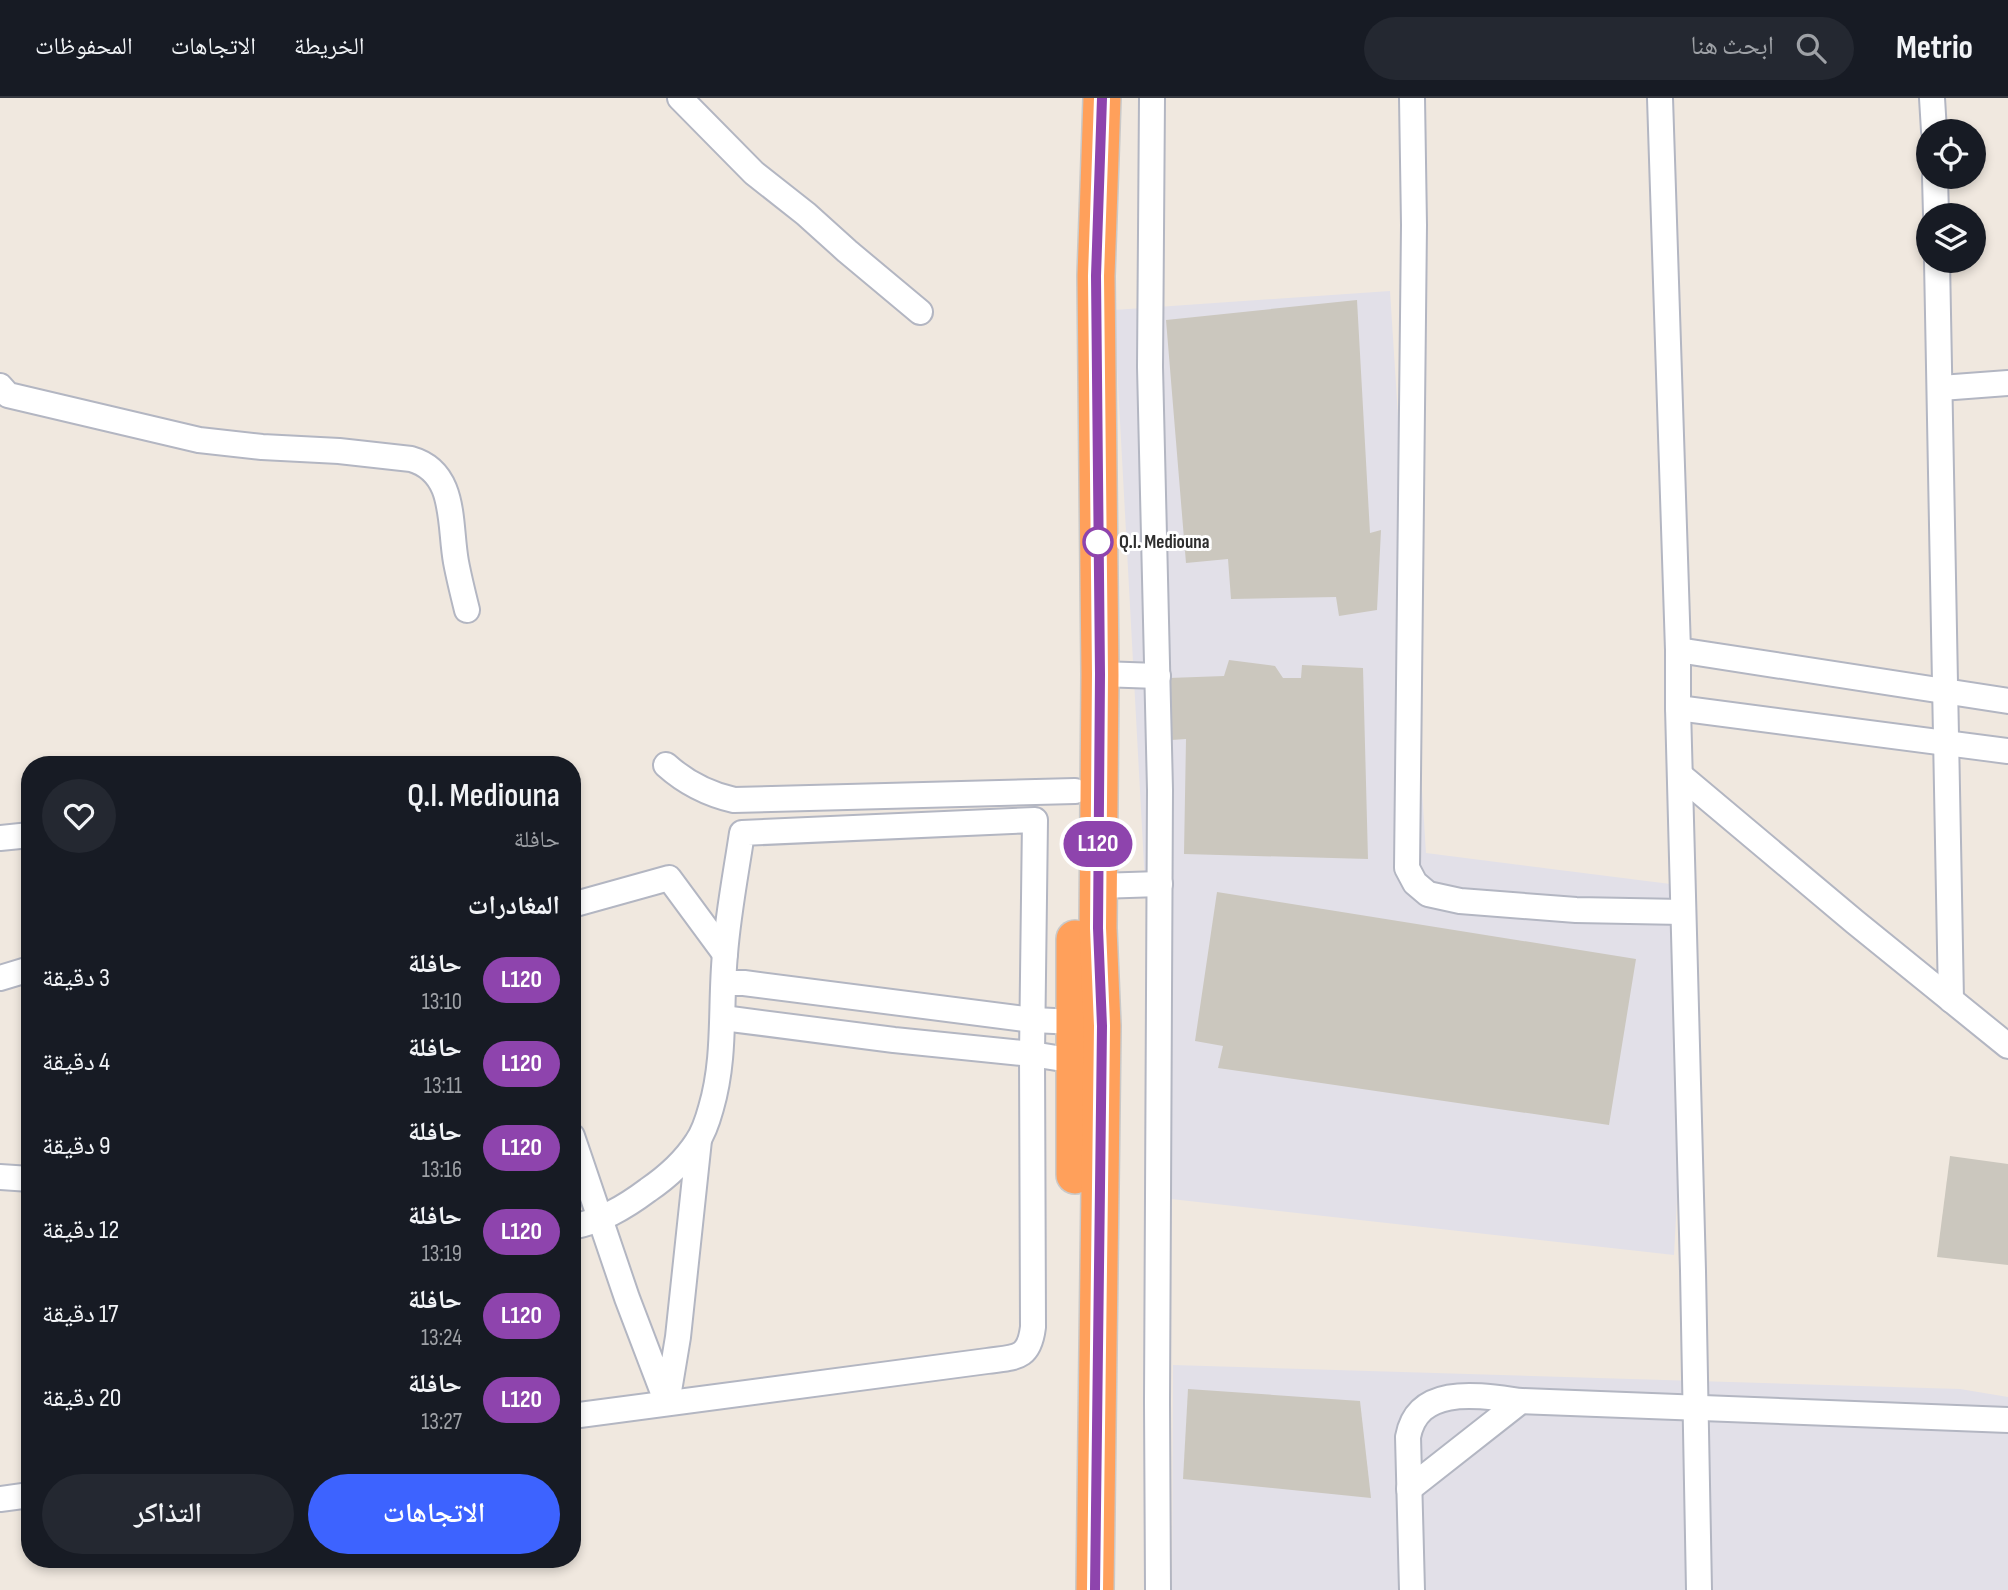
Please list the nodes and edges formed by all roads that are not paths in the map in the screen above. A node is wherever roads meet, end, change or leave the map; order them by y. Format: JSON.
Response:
{"nodes":[{"id":1,"x":680,"y":98,"type":"edge"},
{"id":2,"x":1078,"y":98,"type":"edge"},
{"id":3,"x":1102,"y":98,"type":"edge"},
{"id":4,"x":1152,"y":98,"type":"edge"},
{"id":5,"x":1412,"y":98,"type":"edge"},
{"id":6,"x":1660,"y":98,"type":"edge"},
{"id":7,"x":1932,"y":98,"type":"edge"},
{"id":8,"x":1933,"y":119,"type":"edge"},
{"id":9,"x":1937,"y":273,"type":"edge"},
{"id":10,"x":919,"y":312,"type":"dead end"},
{"id":11,"x":2008,"y":383,"type":"edge"},
{"id":12,"x":0,"y":386,"type":"edge"},
{"id":13,"x":1941,"y":388,"type":"junction"},
{"id":14,"x":467,"y":610,"type":"dead end"},
{"id":15,"x":1678,"y":650,"type":"junction"},
{"id":16,"x":1100,"y":674,"type":"junction"},
{"id":17,"x":1158,"y":676,"type":"junction"},
{"id":18,"x":1947,"y":692,"type":"junction"},
{"id":19,"x":2008,"y":701,"type":"edge"},
{"id":20,"x":1678,"y":708,"type":"junction"},
{"id":21,"x":1948,"y":744,"type":"junction"},
{"id":22,"x":2008,"y":751,"type":"edge"},
{"id":23,"x":666,"y":765,"type":"dead end"},
{"id":24,"x":1680,"y":775,"type":"junction"},
{"id":25,"x":1075,"y":790,"type":"junction"},
{"id":26,"x":21,"y":836,"type":"edge"},
{"id":27,"x":0,"y":838,"type":"edge"},
{"id":28,"x":1160,"y":884,"type":"junction"},
{"id":29,"x":1098,"y":886,"type":"junction"},
{"id":30,"x":581,"y":902,"type":"edge"},
{"id":31,"x":1683,"y":912,"type":"junction"},
{"id":32,"x":724,"y":954,"type":"junction"},
{"id":33,"x":21,"y":972,"type":"edge"},
{"id":34,"x":0,"y":978,"type":"edge"},
{"id":35,"x":724,"y":987,"type":"junction"},
{"id":36,"x":1951,"y":1000,"type":"junction"},
{"id":37,"x":895,"y":1003,"type":"junction"},
{"id":38,"x":723,"y":1018,"type":"junction"},
{"id":39,"x":1033,"y":1020,"type":"junction"},
{"id":40,"x":1075,"y":1022,"type":"junction"},
{"id":41,"x":889,"y":1039,"type":"junction"},
{"id":42,"x":2008,"y":1046,"type":"edge"},
{"id":43,"x":1032,"y":1054,"type":"junction"},
{"id":44,"x":1075,"y":1061,"type":"junction"},
{"id":45,"x":699,"y":1140,"type":"junction"},
{"id":46,"x":581,"y":1162,"type":"edge"},
{"id":47,"x":0,"y":1177,"type":"edge"},
{"id":48,"x":21,"y":1178,"type":"edge"},
{"id":49,"x":601,"y":1220,"type":"junction"},
{"id":50,"x":581,"y":1225,"type":"edge"},
{"id":51,"x":1521,"y":1401,"type":"junction"},
{"id":52,"x":667,"y":1403,"type":"junction"},
{"id":53,"x":1696,"y":1407,"type":"junction"},
{"id":54,"x":581,"y":1415,"type":"edge"},
{"id":55,"x":2008,"y":1420,"type":"edge"},
{"id":56,"x":1409,"y":1489,"type":"junction"},
{"id":57,"x":21,"y":1496,"type":"edge"},
{"id":58,"x":0,"y":1499,"type":"edge"},
{"id":59,"x":1075,"y":1590,"type":"edge"},
{"id":60,"x":1095,"y":1590,"type":"edge"},
{"id":61,"x":1158,"y":1590,"type":"edge"},
{"id":62,"x":1412,"y":1590,"type":"edge"},
{"id":63,"x":1699,"y":1590,"type":"edge"}],
"edges":[{"from":1,"to":10,"type":"street"},
{"from":2,"to":25,"type":"highway"},
{"from":3,"to":16,"type":"highway"},
{"from":4,"to":17,"type":"street"},
{"from":5,"to":31,"type":"street"},
{"from":6,"to":15,"type":"street"},
{"from":7,"to":8,"type":"street"},
{"from":9,"to":13,"type":"street"},
{"from":11,"to":13,"type":"street"},
{"from":12,"to":14,"type":"street"},
{"from":13,"to":18,"type":"street"},
{"from":15,"to":18,"type":"street"},
{"from":15,"to":20,"type":"street"},
{"from":16,"to":17,"type":"street"},
{"from":16,"to":29,"type":"highway"},
{"from":17,"to":28,"type":"street"},
{"from":18,"to":19,"type":"street"},
{"from":18,"to":21,"type":"street"},
{"from":20,"to":21,"type":"street"},
{"from":20,"to":24,"type":"street"},
{"from":21,"to":22,"type":"street"},
{"from":21,"to":36,"type":"street"},
{"from":23,"to":25,"type":"street"},
{"from":24,"to":31,"type":"street"},
{"from":24,"to":36,"type":"street"},
{"from":25,"to":40,"type":"highway"},
{"from":26,"to":27,"type":"street"},
{"from":28,"to":29,"type":"street"},
{"from":28,"to":61,"type":"street"},
{"from":29,"to":60,"type":"highway"},
{"from":30,"to":32,"type":"street"},
{"from":31,"to":53,"type":"street"},
{"from":32,"to":35,"type":"street"},
{"from":32,"to":39,"type":"street"},
{"from":33,"to":34,"type":"street"},
{"from":35,"to":37,"type":"street"},
{"from":35,"to":38,"type":"street"},
{"from":36,"to":42,"type":"street"},
{"from":37,"to":39,"type":"street"},
{"from":37,"to":41,"type":"street"},
{"from":38,"to":41,"type":"street"},
{"from":38,"to":45,"type":"street"},
{"from":39,"to":40,"type":"street"},
{"from":39,"to":43,"type":"street"},
{"from":40,"to":44,"type":"highway"},
{"from":41,"to":43,"type":"street"},
{"from":43,"to":44,"type":"street"},
{"from":43,"to":52,"type":"street"},
{"from":44,"to":59,"type":"highway"},
{"from":45,"to":49,"type":"street"},
{"from":45,"to":52,"type":"street"},
{"from":46,"to":49,"type":"street"},
{"from":47,"to":48,"type":"street"},
{"from":49,"to":50,"type":"street"},
{"from":49,"to":52,"type":"street"},
{"from":51,"to":53,"type":"street"},
{"from":51,"to":56,"type":"street"},
{"from":51,"to":56,"type":"street"},
{"from":52,"to":54,"type":"street"},
{"from":53,"to":55,"type":"street"},
{"from":53,"to":63,"type":"street"},
{"from":56,"to":62,"type":"street"},
{"from":57,"to":58,"type":"street"}]}
